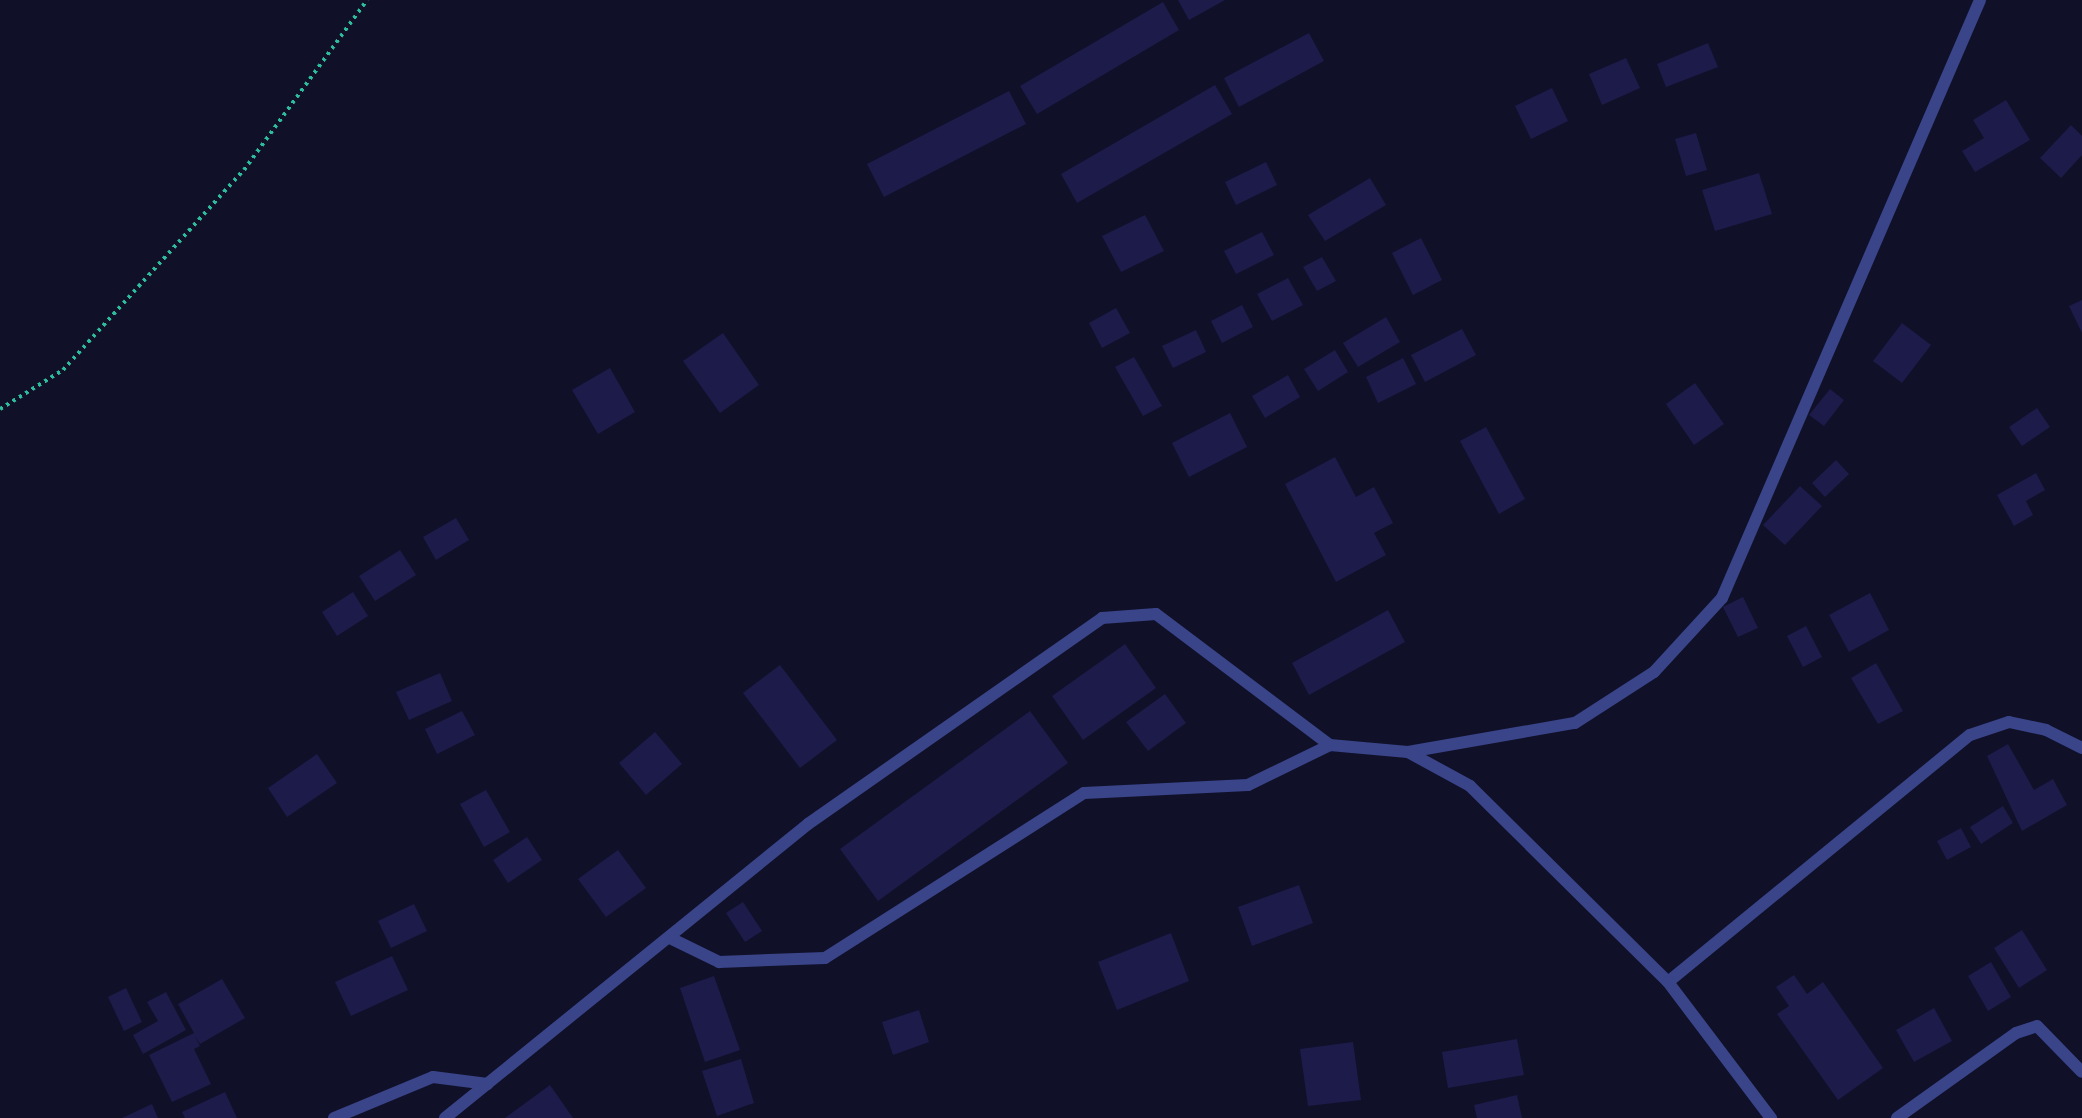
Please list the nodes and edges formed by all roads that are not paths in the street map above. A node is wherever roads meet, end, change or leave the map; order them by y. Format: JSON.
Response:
{"nodes":[{"id":1,"x":1980,"y":0,"type":"edge"},
{"id":2,"x":1330,"y":744,"type":"junction"},
{"id":3,"x":2082,"y":748,"type":"edge"},
{"id":4,"x":1408,"y":752,"type":"junction"},
{"id":5,"x":670,"y":938,"type":"junction"},
{"id":6,"x":1668,"y":982,"type":"junction"},
{"id":7,"x":2082,"y":1072,"type":"edge"},
{"id":8,"x":488,"y":1084,"type":"junction"},
{"id":9,"x":334,"y":1118,"type":"edge"},
{"id":10,"x":445,"y":1118,"type":"edge"},
{"id":11,"x":1771,"y":1118,"type":"edge"},
{"id":12,"x":1897,"y":1118,"type":"edge"}],
"edges":[{"from":1,"to":4,"type":"street"},
{"from":2,"to":4,"type":"street"},
{"from":2,"to":5,"type":"street"},
{"from":2,"to":5,"type":"street"},
{"from":3,"to":6,"type":"street"},
{"from":4,"to":6,"type":"street"},
{"from":5,"to":8,"type":"street"},
{"from":6,"to":11,"type":"street"},
{"from":7,"to":12,"type":"street"},
{"from":8,"to":9,"type":"street"},
{"from":8,"to":10,"type":"street"}]}
